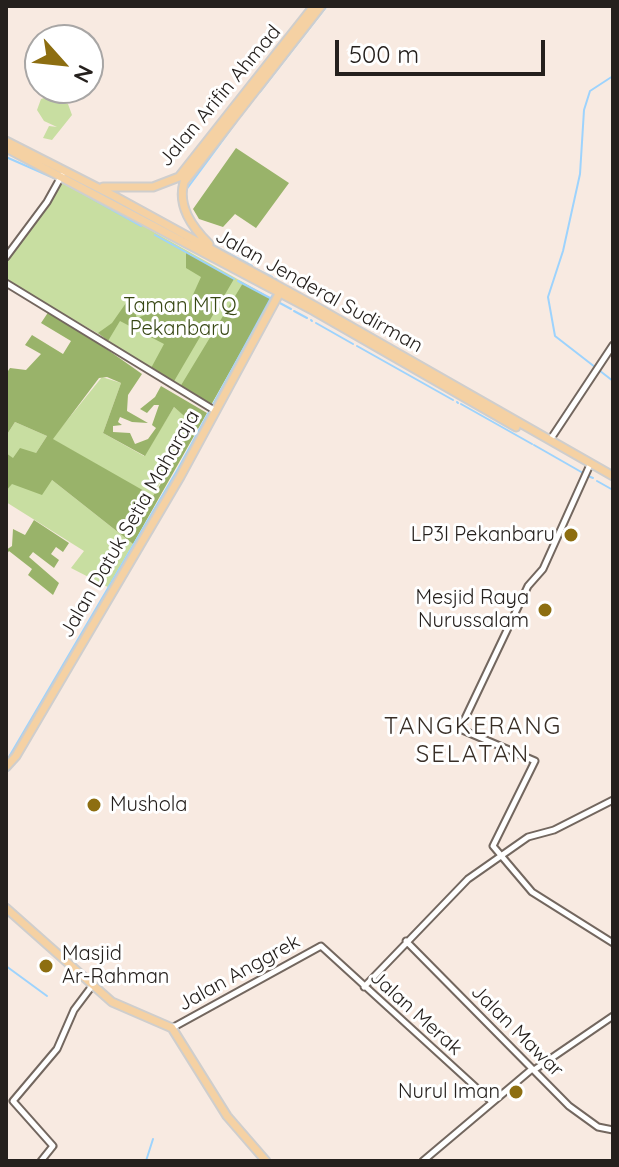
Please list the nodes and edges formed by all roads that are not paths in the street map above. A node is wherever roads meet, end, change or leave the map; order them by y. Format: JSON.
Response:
{"nodes":[{"id":1,"x":314,"y":6,"type":"edge"},
{"id":2,"x":321,"y":6,"type":"edge"},
{"id":3,"x":280,"y":54,"type":"junction"},
{"id":4,"x":6,"y":141,"type":"edge"},
{"id":5,"x":6,"y":148,"type":"edge"},
{"id":6,"x":62,"y":175,"type":"junction"},
{"id":7,"x":93,"y":184,"type":"junction"},
{"id":8,"x":148,"y":218,"type":"junction"},
{"id":9,"x":157,"y":223,"type":"junction"},
{"id":10,"x":6,"y":257,"type":"edge"},
{"id":11,"x":225,"y":257,"type":"junction"},
{"id":12,"x":6,"y":283,"type":"edge"},
{"id":13,"x":279,"y":294,"type":"junction"},
{"id":14,"x":613,"y":345,"type":"edge"},
{"id":15,"x":424,"y":372,"type":"junction"},
{"id":16,"x":211,"y":409,"type":"junction"},
{"id":17,"x":549,"y":440,"type":"junction"},
{"id":18,"x":589,"y":467,"type":"junction"},
{"id":19,"x":613,"y":479,"type":"edge"},
{"id":20,"x":6,"y":767,"type":"edge"},
{"id":21,"x":613,"y":800,"type":"edge"},
{"id":22,"x":501,"y":856,"type":"junction"},
{"id":23,"x":6,"y":908,"type":"edge"},
{"id":24,"x":406,"y":941,"type":"junction"},
{"id":25,"x":613,"y":943,"type":"edge"},
{"id":26,"x":321,"y":946,"type":"joint"},
{"id":27,"x":92,"y":986,"type":"junction"},
{"id":28,"x":364,"y":987,"type":"junction"},
{"id":29,"x":613,"y":1016,"type":"edge"},
{"id":30,"x":172,"y":1028,"type":"junction"},
{"id":31,"x":533,"y":1069,"type":"junction"},
{"id":32,"x":492,"y":1102,"type":"junction"},
{"id":33,"x":613,"y":1130,"type":"edge"},
{"id":34,"x":41,"y":1161,"type":"edge"},
{"id":35,"x":266,"y":1161,"type":"edge"},
{"id":36,"x":423,"y":1161,"type":"edge"}],
"edges":[{"from":1,"to":3,"type":"main road","name":"Jalan Arifin Ahmad"},
{"from":2,"to":3,"type":"main road","name":"Jalan Arifin Ahmad"},
{"from":3,"to":7,"type":"main road","name":"Jalan Arifin Ahmad"},
{"from":3,"to":11,"type":"main road","name":"Jalan Arifin Ahmad"},
{"from":4,"to":7,"type":"main road","name":"Jalan Jenderal Sudirman"},
{"from":5,"to":6,"type":"main road","name":"Jalan Jenderal Sudirman"},
{"from":6,"to":8,"type":"main road","name":"Jalan Jenderal Sudirman"},
{"from":6,"to":10,"type":"street"},
{"from":7,"to":8,"type":"main road","name":"Jalan Jenderal Sudirman"},
{"from":8,"to":9,"type":"main road","name":"Jalan Jenderal Sudirman"},
{"from":9,"to":11,"type":"main road","name":"Jalan Jenderal Sudirman"},
{"from":9,"to":13,"type":"main road","name":"Jalan Jenderal Sudirman"},
{"from":11,"to":15,"type":"main road","name":"Jalan Jenderal Sudirman"},
{"from":12,"to":16,"type":"street"},
{"from":13,"to":15,"type":"main road","name":"Jalan Jenderal Sudirman"},
{"from":13,"to":16,"type":"main road","name":"Jalan Datuk Setia Maharaja"},
{"from":14,"to":17,"type":"street"},
{"from":15,"to":17,"type":"main road","name":"Jalan Jenderal Sudirman"},
{"from":15,"to":18,"type":"main road","name":"Jalan Jenderal Sudirman"},
{"from":16,"to":20,"type":"main road","name":"Jalan Datuk Setia Maharaja"},
{"from":17,"to":19,"type":"main road","name":"Jalan Jenderal Sudirman"},
{"from":18,"to":19,"type":"main road","name":"Jalan Jenderal Sudirman"},
{"from":18,"to":22,"type":"street"},
{"from":21,"to":22,"type":"street"},
{"from":22,"to":24,"type":"street"},
{"from":22,"to":25,"type":"street"},
{"from":23,"to":27,"type":"main road"},
{"from":24,"to":28,"type":"street"},
{"from":24,"to":31,"type":"street","name":"Jalan Mawar"},
{"from":26,"to":28,"type":"street","name":"Jalan Merak"},
{"from":26,"to":30,"type":"street","name":"Jalan Anggrek"},
{"from":27,"to":30,"type":"main road"},
{"from":27,"to":34,"type":"street"},
{"from":28,"to":32,"type":"street","name":"Jalan Merak"},
{"from":29,"to":31,"type":"street"},
{"from":30,"to":35,"type":"main road"},
{"from":31,"to":32,"type":"street"},
{"from":31,"to":33,"type":"street","name":"Jalan Mawar"},
{"from":32,"to":36,"type":"street"}]}
